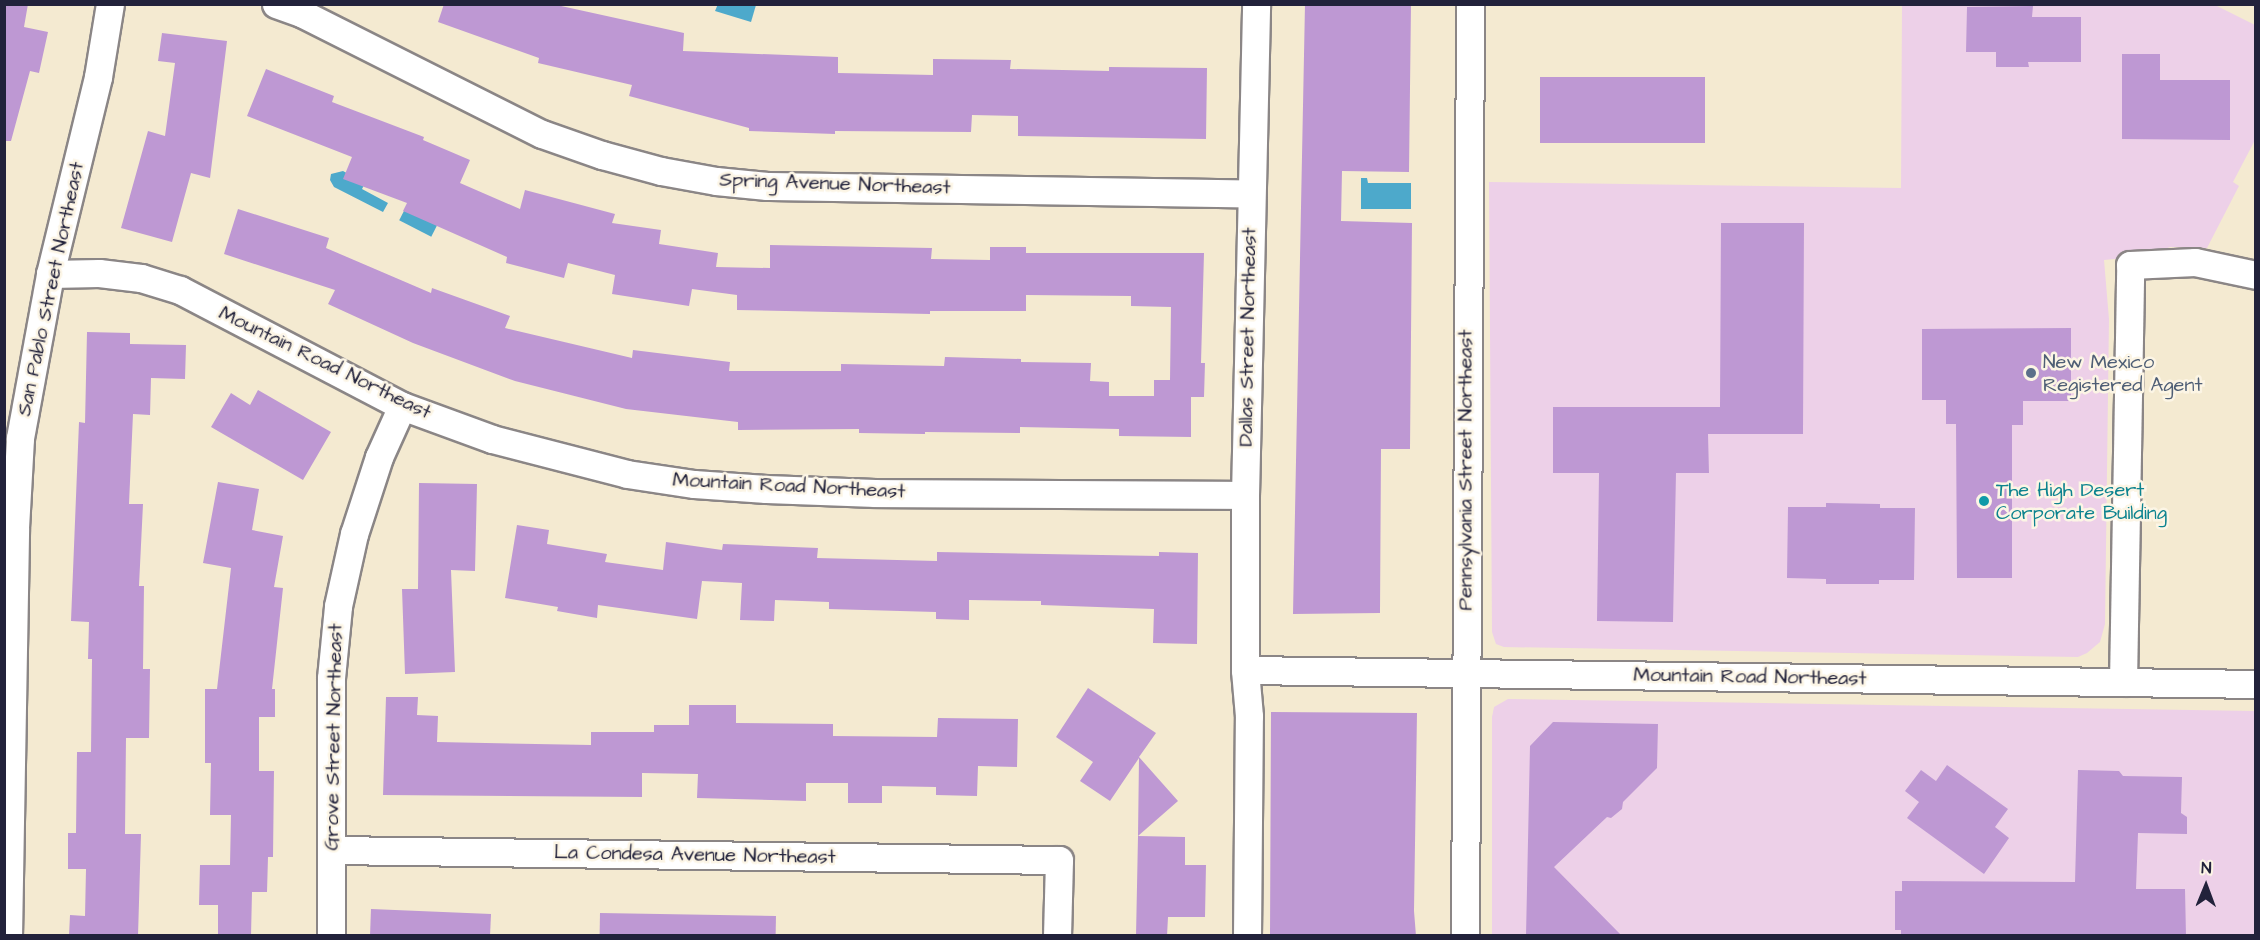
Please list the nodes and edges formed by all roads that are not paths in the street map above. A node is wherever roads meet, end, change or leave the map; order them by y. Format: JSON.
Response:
{"nodes":[{"id":1,"x":110,"y":4,"type":"edge"},
{"id":2,"x":276,"y":4,"type":"edge"},
{"id":3,"x":1256,"y":4,"type":"edge"},
{"id":4,"x":1470,"y":4,"type":"edge"},
{"id":5,"x":1251,"y":194,"type":"junction"},
{"id":6,"x":50,"y":274,"type":"junction"},
{"id":7,"x":2256,"y":275,"type":"edge"},
{"id":8,"x":402,"y":405,"type":"junction"},
{"id":9,"x":1245,"y":495,"type":"junction"},
{"id":10,"x":1245,"y":670,"type":"junction"},
{"id":11,"x":1465,"y":673,"type":"junction"},
{"id":12,"x":2123,"y":682,"type":"junction"},
{"id":13,"x":2256,"y":684,"type":"edge"},
{"id":14,"x":332,"y":850,"type":"junction"},
{"id":15,"x":8,"y":936,"type":"edge"},
{"id":16,"x":331,"y":936,"type":"edge"},
{"id":17,"x":1057,"y":936,"type":"edge"},
{"id":18,"x":1247,"y":936,"type":"edge"},
{"id":19,"x":1465,"y":936,"type":"edge"}],
"edges":[{"from":1,"to":6,"type":"street","name":"San Pablo Street Northeast"},
{"from":2,"to":5,"type":"street","name":"Spring Avenue Northeast"},
{"from":3,"to":5,"type":"street","name":"Dallas Street Northeast"},
{"from":4,"to":11,"type":"street","name":"Pennsylvania Street Northeast"},
{"from":5,"to":9,"type":"street","name":"Dallas Street Northeast"},
{"from":6,"to":8,"type":"street","name":"Mountain Road Northeast"},
{"from":6,"to":15,"type":"street","name":"San Pablo Street Northeast"},
{"from":7,"to":12,"type":"street"},
{"from":8,"to":9,"type":"street","name":"Mountain Road Northeast"},
{"from":8,"to":14,"type":"street","name":"Grove Street Northeast"},
{"from":9,"to":10,"type":"street","name":"Dallas Street Northeast"},
{"from":10,"to":11,"type":"street","name":"Mountain Road Northeast"},
{"from":10,"to":18,"type":"street","name":"Dallas Street Northeast"},
{"from":11,"to":12,"type":"street","name":"Mountain Road Northeast"},
{"from":11,"to":19,"type":"street","name":"Pennsylvania Street Northeast"},
{"from":12,"to":13,"type":"street","name":"Mountain Road Northeast"},
{"from":14,"to":16,"type":"street","name":"Grove Street Northeast"},
{"from":14,"to":17,"type":"street","name":"La Condesa Avenue Northeast"}]}
